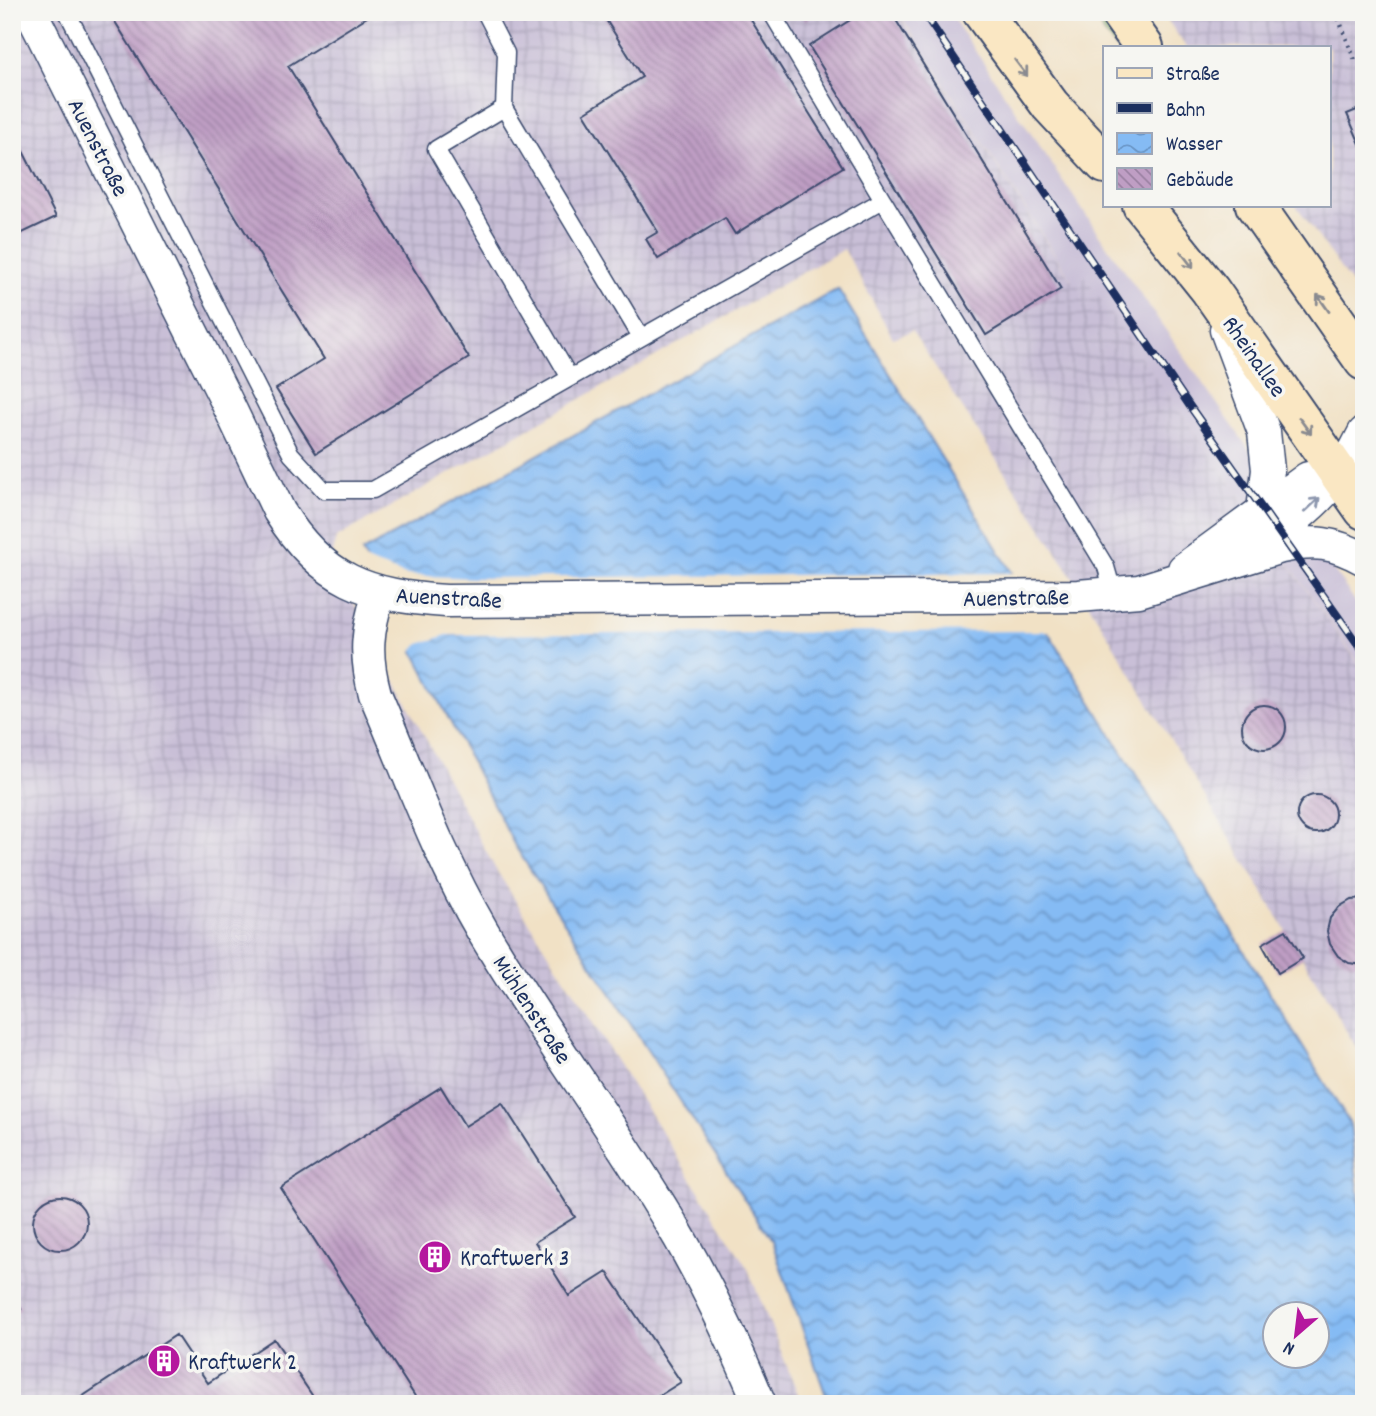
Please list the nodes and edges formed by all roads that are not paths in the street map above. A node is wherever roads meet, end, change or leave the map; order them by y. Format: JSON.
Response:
{"nodes":[{"id":1,"x":31,"y":12,"type":"edge"},
{"id":2,"x":67,"y":12,"type":"edge"},
{"id":3,"x":485,"y":12,"type":"edge"},
{"id":4,"x":771,"y":12,"type":"edge"},
{"id":5,"x":982,"y":12,"type":"edge"},
{"id":6,"x":1119,"y":12,"type":"edge"},
{"id":7,"x":1143,"y":46,"type":"edge"},
{"id":8,"x":504,"y":108,"type":"junction"},
{"id":9,"x":1103,"y":162,"type":"edge"},
{"id":10,"x":884,"y":200,"type":"junction"},
{"id":11,"x":1256,"y":206,"type":"edge"},
{"id":12,"x":1154,"y":218,"type":"edge"},
{"id":13,"x":1210,"y":290,"type":"junction"},
{"id":14,"x":641,"y":337,"type":"junction"},
{"id":15,"x":1360,"y":362,"type":"edge"},
{"id":16,"x":570,"y":378,"type":"junction"},
{"id":17,"x":1364,"y":433,"type":"edge"},
{"id":18,"x":1351,"y":475,"type":"edge"},
{"id":19,"x":1263,"y":510,"type":"junction"},
{"id":20,"x":1364,"y":510,"type":"edge"},
{"id":21,"x":1364,"y":559,"type":"edge"},
{"id":22,"x":1240,"y":560,"type":"junction"},
{"id":23,"x":1166,"y":583,"type":"junction"},
{"id":24,"x":379,"y":592,"type":"junction"},
{"id":25,"x":1114,"y":595,"type":"junction"},
{"id":26,"x":760,"y":1404,"type":"edge"}],
"edges":[{"from":1,"to":24,"type":"street","name":"Auenstraße"},
{"from":2,"to":16,"type":"lane"},
{"from":3,"to":8,"type":"lane"},
{"from":4,"to":10,"type":"lane"},
{"from":5,"to":9,"type":"main road","one_way":true},
{"from":6,"to":7,"type":"main road"},
{"from":8,"to":14,"type":"lane"},
{"from":8,"to":16,"type":"lane"},
{"from":10,"to":14,"type":"lane"},
{"from":10,"to":25,"type":"lane"},
{"from":15,"to":11,"type":"main road","one_way":true},
{"from":12,"to":13,"type":"main road","name":"Rheinallee","one_way":true},
{"from":13,"to":18,"type":"main road","name":"Rheinallee","one_way":true},
{"from":13,"to":19,"type":"street"},
{"from":14,"to":16,"type":"lane"},
{"from":17,"to":18,"type":"street","name":"Auenstraße"},
{"from":18,"to":19,"type":"street","name":"Auenstraße"},
{"from":18,"to":20,"type":"main road","name":"Rheinallee"},
{"from":22,"to":18,"type":"street","name":"Auenstraße","one_way":true},
{"from":19,"to":23,"type":"street","name":"Auenstraße"},
{"from":21,"to":22,"type":"street","name":"Auenstraße"},
{"from":22,"to":23,"type":"street","name":"Auenstraße"},
{"from":23,"to":25,"type":"street","name":"Auenstraße"},
{"from":24,"to":25,"type":"street","name":"Auenstraße"},
{"from":24,"to":26,"type":"street","name":"Mühlenstraße"}]}
